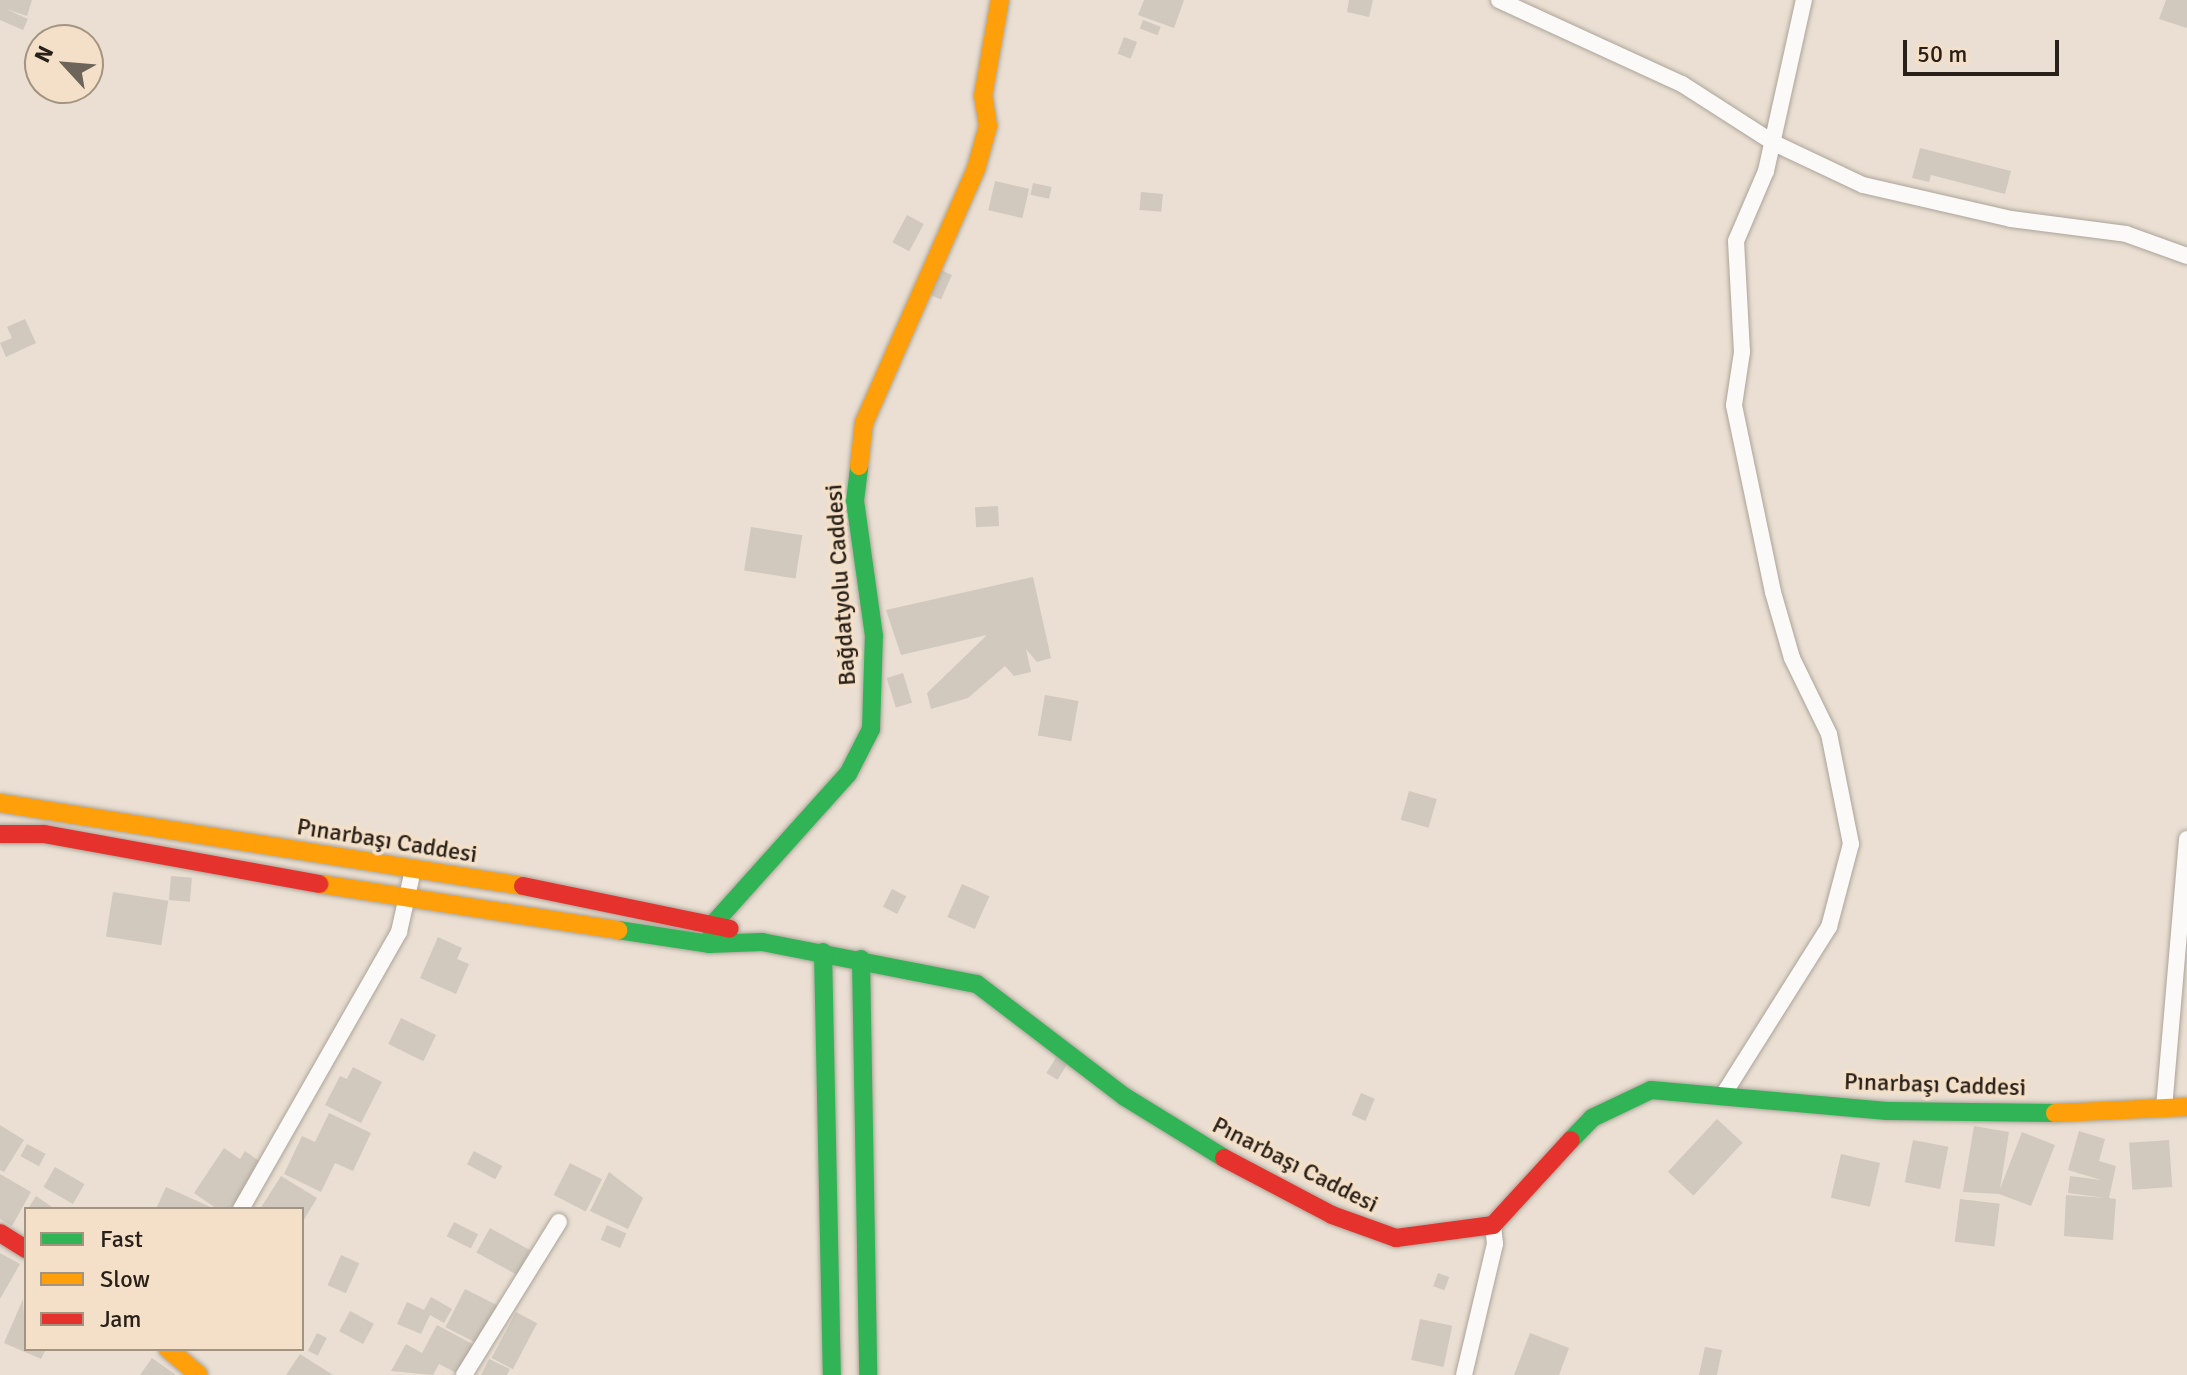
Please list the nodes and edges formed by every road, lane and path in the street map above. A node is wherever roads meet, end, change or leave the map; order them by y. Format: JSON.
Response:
{"nodes":[{"id":1,"x":1000,"y":0,"type":"edge"},
{"id":2,"x":1499,"y":0,"type":"edge"},
{"id":3,"x":1804,"y":0,"type":"edge"},
{"id":4,"x":1774,"y":143,"type":"junction"},
{"id":5,"x":2187,"y":256,"type":"edge"},
{"id":6,"x":0,"y":803,"type":"edge"},
{"id":7,"x":0,"y":834,"type":"edge"},
{"id":8,"x":2187,"y":839,"type":"edge"},
{"id":9,"x":2184,"y":864,"type":"edge"},
{"id":10,"x":413,"y":870,"type":"junction"},
{"id":11,"x":412,"y":897,"type":"junction"},
{"id":12,"x":715,"y":922,"type":"junction"},
{"id":13,"x":762,"y":942,"type":"junction"},
{"id":14,"x":709,"y":944,"type":"junction"},
{"id":15,"x":823,"y":952,"type":"junction"},
{"id":16,"x":861,"y":959,"type":"junction"},
{"id":17,"x":1725,"y":1092,"type":"junction"},
{"id":18,"x":2187,"y":1107,"type":"edge"},
{"id":19,"x":2164,"y":1108,"type":"junction"},
{"id":20,"x":242,"y":1207,"type":"edge"},
{"id":21,"x":559,"y":1222,"type":"dead end"},
{"id":22,"x":1493,"y":1225,"type":"junction"},
{"id":23,"x":0,"y":1233,"type":"edge"},
{"id":24,"x":24,"y":1248,"type":"edge"},
{"id":25,"x":170,"y":1351,"type":"edge"},
{"id":26,"x":199,"y":1375,"type":"edge"},
{"id":27,"x":464,"y":1375,"type":"edge"},
{"id":28,"x":832,"y":1375,"type":"edge"},
{"id":29,"x":868,"y":1375,"type":"edge"},
{"id":30,"x":1464,"y":1375,"type":"edge"}],
"edges":[{"from":1,"to":12,"type":"street","name":"Bağdatyolu Caddesi"},
{"from":2,"to":4,"type":"street"},
{"from":3,"to":4,"type":"street"},
{"from":4,"to":5,"type":"street"},
{"from":4,"to":17,"type":"street"},
{"from":6,"to":10,"type":"street","name":"Pınarbaşı Caddesi"},
{"from":7,"to":11,"type":"street","name":"Pınarbaşı Caddesi"},
{"from":8,"to":9,"type":"street"},
{"from":9,"to":19,"type":"street"},
{"from":10,"to":11,"type":"street"},
{"from":10,"to":12,"type":"street","name":"Pınarbaşı Caddesi"},
{"from":11,"to":14,"type":"street","name":"Pınarbaşı Caddesi"},
{"from":11,"to":20,"type":"street"},
{"from":12,"to":13,"type":"street","name":"Pınarbaşı Caddesi"},
{"from":12,"to":14,"type":"street","name":"Bağdatyolu Caddesi"},
{"from":13,"to":14,"type":"street","name":"Pınarbaşı Caddesi"},
{"from":13,"to":15,"type":"street","name":"Pınarbaşı Caddesi"},
{"from":15,"to":16,"type":"street","name":"Pınarbaşı Caddesi"},
{"from":15,"to":28,"type":"street"},
{"from":16,"to":22,"type":"street","name":"Pınarbaşı Caddesi"},
{"from":16,"to":29,"type":"street"},
{"from":17,"to":19,"type":"street","name":"Pınarbaşı Caddesi"},
{"from":17,"to":22,"type":"street","name":"Pınarbaşı Caddesi"},
{"from":18,"to":19,"type":"street","name":"Pınarbaşı Caddesi"},
{"from":21,"to":27,"type":"street"},
{"from":22,"to":30,"type":"street"},
{"from":23,"to":24,"type":"street"},
{"from":25,"to":26,"type":"street"}]}
